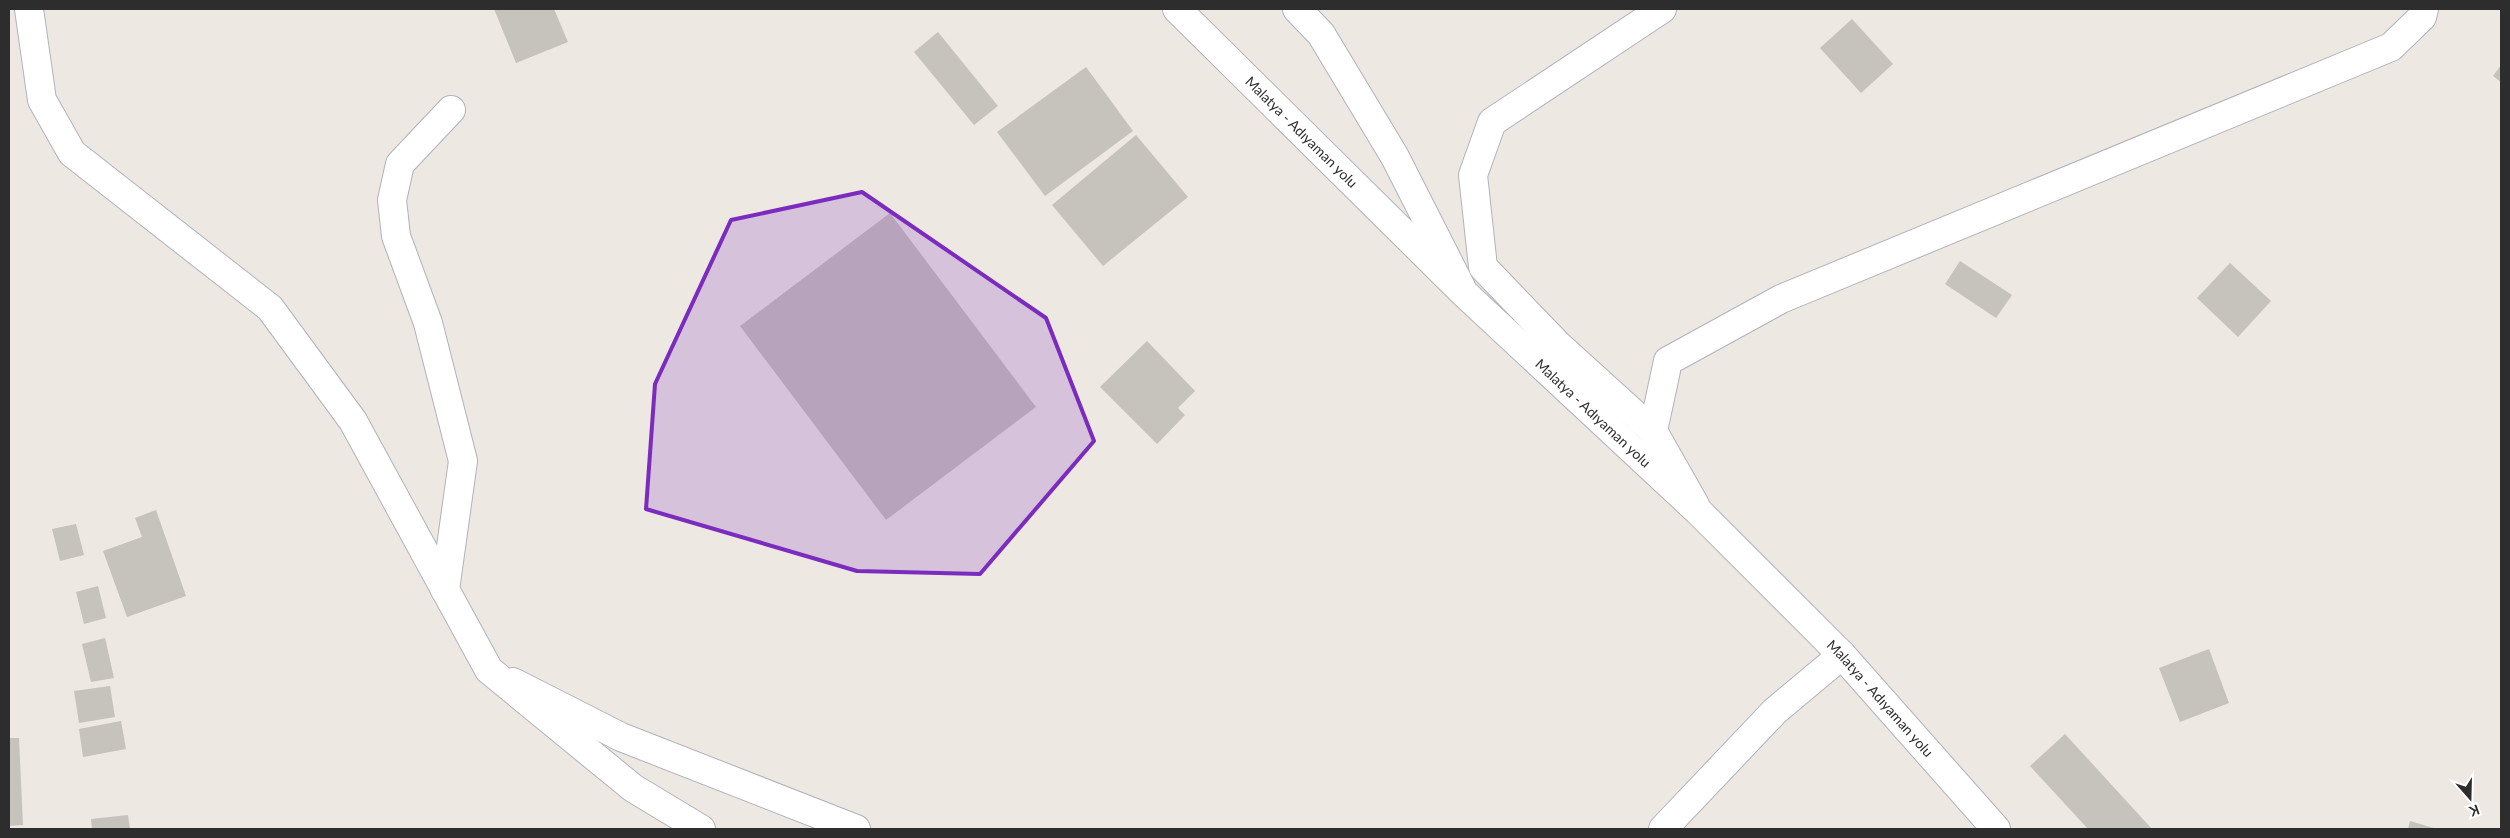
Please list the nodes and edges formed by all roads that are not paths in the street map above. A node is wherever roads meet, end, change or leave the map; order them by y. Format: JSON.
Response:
{"nodes":[{"id":1,"x":29,"y":9,"type":"edge"},
{"id":2,"x":1177,"y":9,"type":"edge"},
{"id":3,"x":1298,"y":9,"type":"edge"},
{"id":4,"x":1662,"y":9,"type":"edge"},
{"id":5,"x":2424,"y":9,"type":"edge"},
{"id":6,"x":451,"y":110,"type":"dead end"},
{"id":7,"x":1465,"y":294,"type":"junction"},
{"id":8,"x":1653,"y":431,"type":"junction"},
{"id":9,"x":1698,"y":510,"type":"junction"},
{"id":10,"x":445,"y":590,"type":"junction"},
{"id":11,"x":1842,"y":655,"type":"junction"},
{"id":12,"x":489,"y":670,"type":"junction"},
{"id":13,"x":701,"y":829,"type":"edge"},
{"id":14,"x":856,"y":829,"type":"edge"},
{"id":15,"x":1663,"y":829,"type":"edge"},
{"id":16,"x":1996,"y":829,"type":"edge"}],
"edges":[{"from":1,"to":10,"type":"street"},
{"from":2,"to":7,"type":"street","name":"Malatya - Adıyaman yolu"},
{"from":3,"to":7,"type":"street"},
{"from":4,"to":8,"type":"street"},
{"from":5,"to":8,"type":"street"},
{"from":6,"to":10,"type":"street"},
{"from":7,"to":9,"type":"street","name":"Malatya - Adıyaman yolu"},
{"from":8,"to":9,"type":"street"},
{"from":9,"to":11,"type":"street","name":"Malatya - Adıyaman yolu"},
{"from":10,"to":12,"type":"street"},
{"from":11,"to":15,"type":"street"},
{"from":11,"to":16,"type":"street","name":"Malatya - Adıyaman yolu"},
{"from":12,"to":13,"type":"street"},
{"from":12,"to":14,"type":"street"}]}
